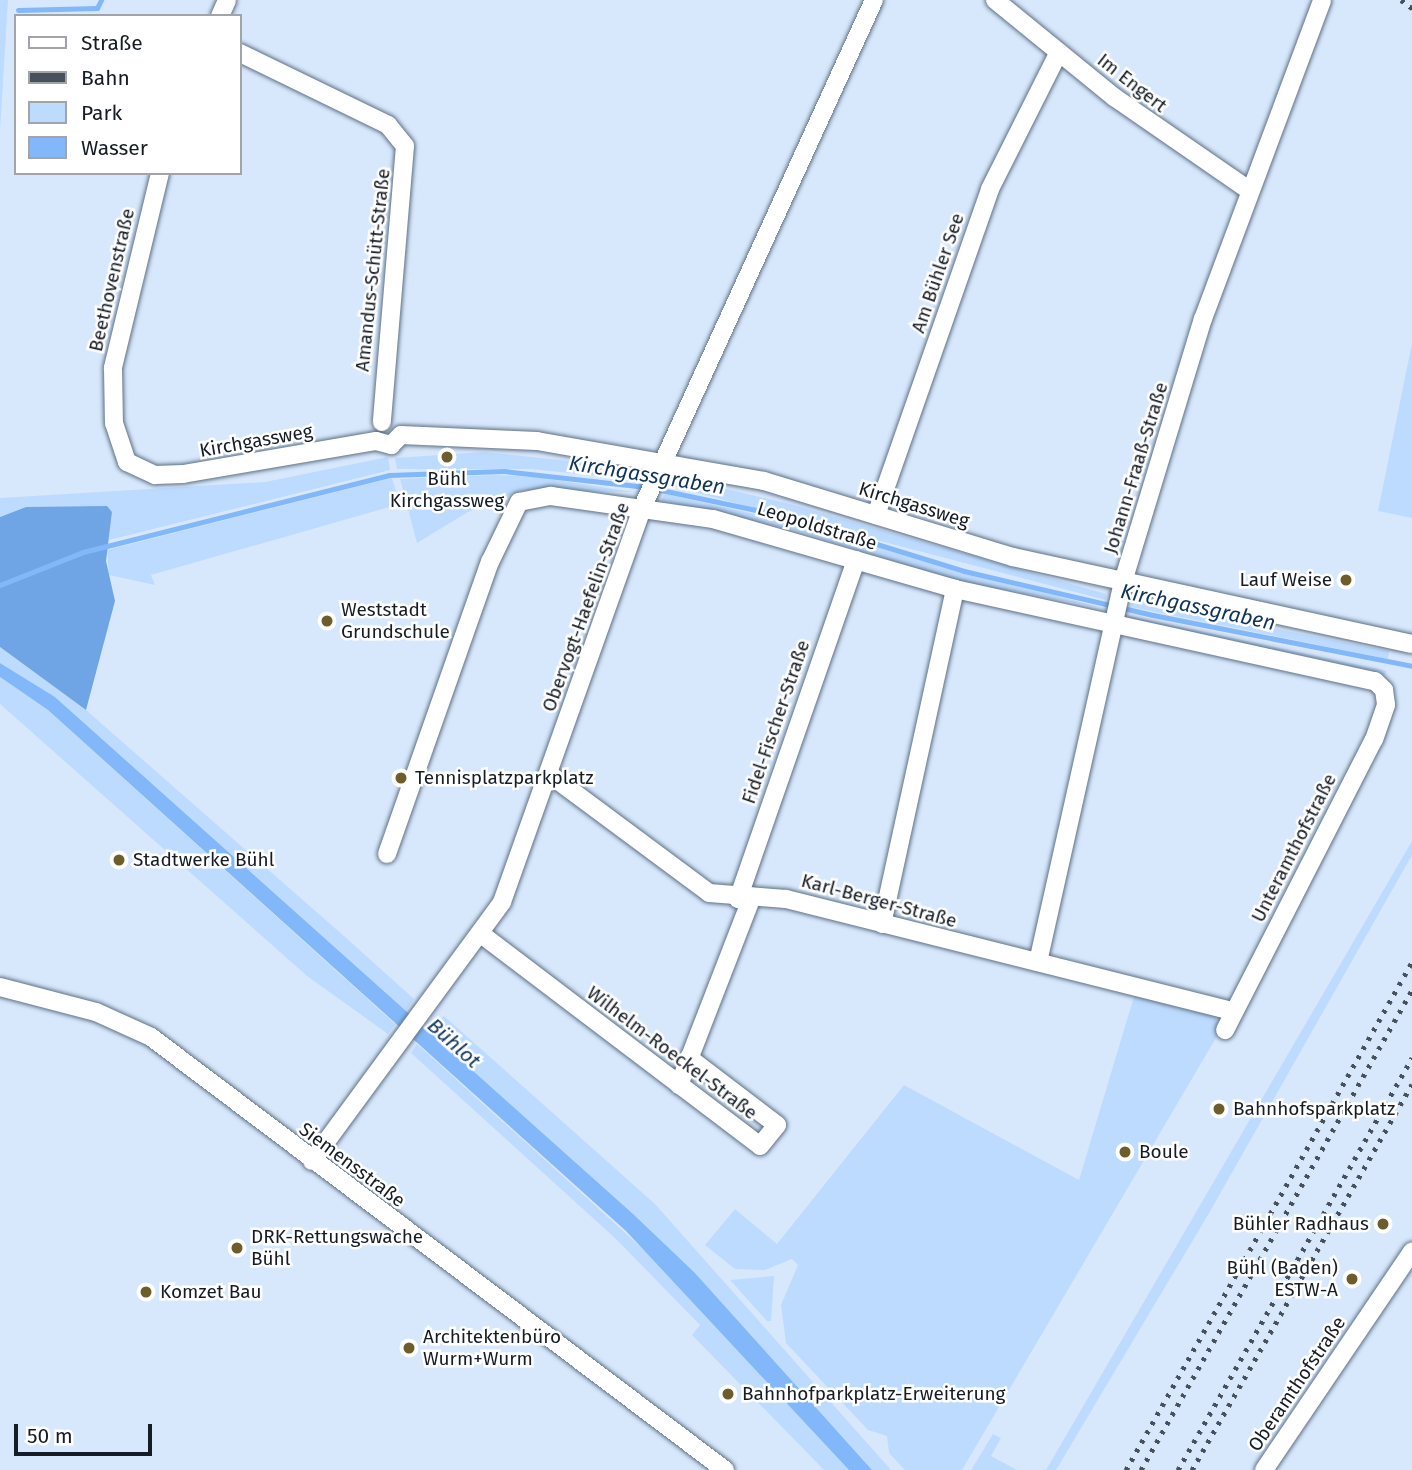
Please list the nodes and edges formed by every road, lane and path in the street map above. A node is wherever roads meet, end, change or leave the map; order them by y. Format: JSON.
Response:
{"nodes":[{"id":1,"x":874,"y":0,"type":"edge"},
{"id":2,"x":995,"y":0,"type":"edge"},
{"id":3,"x":1322,"y":0,"type":"edge"},
{"id":4,"x":1059,"y":52,"type":"junction"},
{"id":5,"x":242,"y":54,"type":"edge"},
{"id":6,"x":160,"y":175,"type":"edge"},
{"id":7,"x":1249,"y":190,"type":"junction"},
{"id":8,"x":382,"y":422,"type":"junction"},
{"id":9,"x":401,"y":435,"type":"junction"},
{"id":10,"x":376,"y":441,"type":"junction"},
{"id":11,"x":661,"y":467,"type":"junction"},
{"id":12,"x":141,"y":472,"type":"joint"},
{"id":13,"x":645,"y":502,"type":"junction"},
{"id":14,"x":876,"y":515,"type":"junction"},
{"id":15,"x":856,"y":560,"type":"junction"},
{"id":16,"x":955,"y":589,"type":"junction"},
{"id":17,"x":1120,"y":591,"type":"junction"},
{"id":18,"x":1115,"y":624,"type":"junction"},
{"id":19,"x":1412,"y":643,"type":"edge"},
{"id":20,"x":1384,"y":690,"type":"joint"},
{"id":21,"x":548,"y":774,"type":"junction"},
{"id":22,"x":387,"y":854,"type":"dead end"},
{"id":23,"x":745,"y":898,"type":"junction"},
{"id":24,"x":882,"y":924,"type":"junction"},
{"id":25,"x":481,"y":934,"type":"junction"},
{"id":26,"x":1038,"y":962,"type":"junction"},
{"id":27,"x":0,"y":987,"type":"edge"},
{"id":28,"x":1230,"y":1022,"type":"joint"},
{"id":29,"x":689,"y":1058,"type":"junction"},
{"id":30,"x":679,"y":1085,"type":"junction"},
{"id":31,"x":312,"y":1161,"type":"junction"},
{"id":32,"x":1412,"y":1251,"type":"edge"},
{"id":33,"x":725,"y":1470,"type":"edge"},
{"id":34,"x":1264,"y":1470,"type":"edge"}],
"edges":[{"from":1,"to":11,"type":"street","name":"Obervogt-Haefelin-Straße"},
{"from":2,"to":4,"type":"street","name":"Im Engert"},
{"from":3,"to":7,"type":"street","name":"Johann-Fraaß-Straße"},
{"from":4,"to":7,"type":"street","name":"Im Engert"},
{"from":4,"to":14,"type":"street","name":"Am Bühler See"},
{"from":5,"to":8,"type":"street","name":"Amandus-Schütt-Straße"},
{"from":6,"to":12,"type":"street","name":"Beethovenstraße"},
{"from":7,"to":17,"type":"street","name":"Johann-Fraaß-Straße"},
{"from":8,"to":9,"type":"street"},
{"from":8,"to":10,"type":"street"},
{"from":9,"to":10,"type":"street","name":"Kirchgassweg"},
{"from":9,"to":11,"type":"street","name":"Kirchgassweg"},
{"from":10,"to":12,"type":"street","name":"Kirchgassweg"},
{"from":11,"to":13,"type":"street","name":"Obervogt-Haefelin-Straße"},
{"from":11,"to":14,"type":"street","name":"Kirchgassweg"},
{"from":13,"to":15,"type":"street","name":"Leopoldstraße"},
{"from":13,"to":21,"type":"street","name":"Obervogt-Haefelin-Straße"},
{"from":13,"to":22,"type":"street","name":"Leopoldstraße"},
{"from":14,"to":17,"type":"street","name":"Kirchgassweg"},
{"from":15,"to":16,"type":"street","name":"Leopoldstraße"},
{"from":15,"to":23,"type":"street","name":"Fidel-Fischer-Straße"},
{"from":16,"to":18,"type":"street","name":"Leopoldstraße"},
{"from":16,"to":24,"type":"street"},
{"from":17,"to":18,"type":"street","name":"Johann-Fraaß-Straße"},
{"from":17,"to":19,"type":"street","name":"Kirchgassweg"},
{"from":18,"to":20,"type":"street","name":"Leopoldstraße"},
{"from":18,"to":26,"type":"street","name":"Johann-Fraaß-Straße"},
{"from":20,"to":28,"type":"street","name":"Unteramthofstraße"},
{"from":21,"to":23,"type":"street","name":"Karl-Berger-Straße"},
{"from":21,"to":25,"type":"street","name":"Obervogt-Haefelin-Straße"},
{"from":23,"to":24,"type":"street","name":"Karl-Berger-Straße"},
{"from":23,"to":29,"type":"street","name":"Fidel-Fischer-Straße"},
{"from":24,"to":26,"type":"street","name":"Karl-Berger-Straße"},
{"from":25,"to":30,"type":"street","name":"Wilhelm-Roeckel-Straße"},
{"from":25,"to":31,"type":"street","name":"Obervogt-Haefelin-Straße"},
{"from":26,"to":28,"type":"street","name":"Karl-Berger-Straße"},
{"from":27,"to":31,"type":"street","name":"Siemensstraße"},
{"from":29,"to":30,"type":"street","name":"Fidel-Fischer-Straße"},
{"from":29,"to":30,"type":"street","name":"Wilhelm-Roeckel-Straße"},
{"from":31,"to":33,"type":"street","name":"Siemensstraße"},
{"from":32,"to":34,"type":"street","name":"Oberamthofstraße"}]}
